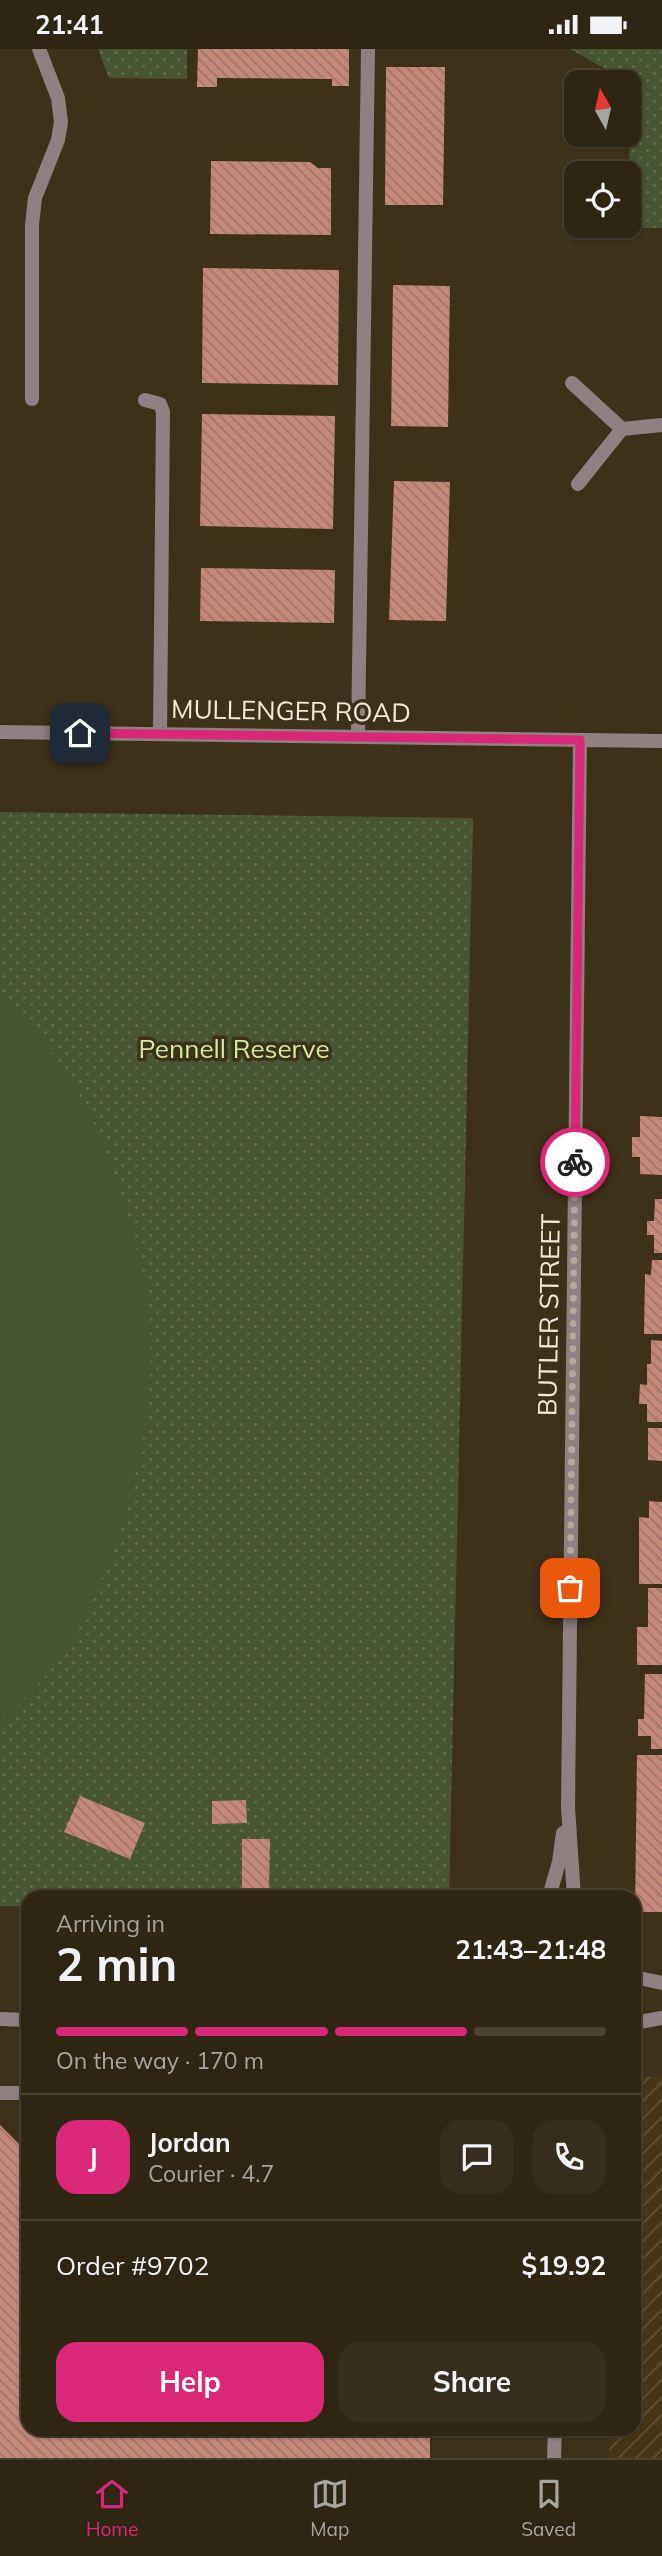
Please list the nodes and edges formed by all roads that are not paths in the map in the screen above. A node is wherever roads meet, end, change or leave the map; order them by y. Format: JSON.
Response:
{"nodes":[{"id":1,"x":39,"y":49,"type":"edge"},
{"id":2,"x":368,"y":49,"type":"edge"},
{"id":3,"x":572,"y":383,"type":"dead end"},
{"id":4,"x":32,"y":399,"type":"dead end"},
{"id":5,"x":145,"y":400,"type":"dead end"},
{"id":6,"x":662,"y":425,"type":"edge"},
{"id":7,"x":622,"y":429,"type":"junction"},
{"id":8,"x":578,"y":484,"type":"dead end"},
{"id":9,"x":0,"y":732,"type":"edge"},
{"id":10,"x":160,"y":734,"type":"junction"},
{"id":11,"x":358,"y":737,"type":"junction"},
{"id":12,"x":580,"y":740,"type":"junction"},
{"id":13,"x":662,"y":741,"type":"edge"},
{"id":14,"x":568,"y":1807,"type":"junction"},
{"id":15,"x":551,"y":1890,"type":"edge"},
{"id":16,"x":574,"y":1890,"type":"edge"},
{"id":17,"x":641,"y":1978,"type":"edge"},
{"id":18,"x":662,"y":1983,"type":"edge"},
{"id":19,"x":662,"y":2018,"type":"edge"},
{"id":20,"x":0,"y":2019,"type":"edge"},
{"id":21,"x":21,"y":2020,"type":"edge"},
{"id":22,"x":641,"y":2022,"type":"edge"},
{"id":23,"x":0,"y":2093,"type":"edge"},
{"id":24,"x":21,"y":2093,"type":"edge"},
{"id":25,"x":555,"y":2436,"type":"edge"},
{"id":26,"x":554,"y":2458,"type":"edge"}],
"edges":[{"from":1,"to":4,"type":"street"},
{"from":2,"to":11,"type":"street"},
{"from":3,"to":7,"type":"street"},
{"from":5,"to":10,"type":"street"},
{"from":6,"to":7,"type":"street"},
{"from":7,"to":8,"type":"street"},
{"from":9,"to":10,"type":"street","name":"MULLENGER ROAD"},
{"from":10,"to":11,"type":"street","name":"MULLENGER ROAD"},
{"from":11,"to":12,"type":"street","name":"MULLENGER ROAD"},
{"from":12,"to":13,"type":"street","name":"MULLENGER ROAD"},
{"from":12,"to":14,"type":"street","name":"BUTLER STREET"},
{"from":14,"to":15,"type":"street","name":"BUTLER STREET"},
{"from":14,"to":16,"type":"street","name":"BUTLER STREET"},
{"from":17,"to":18,"type":"street"},
{"from":19,"to":22,"type":"street"},
{"from":20,"to":21,"type":"street"},
{"from":23,"to":24,"type":"street"},
{"from":25,"to":26,"type":"street"}]}
